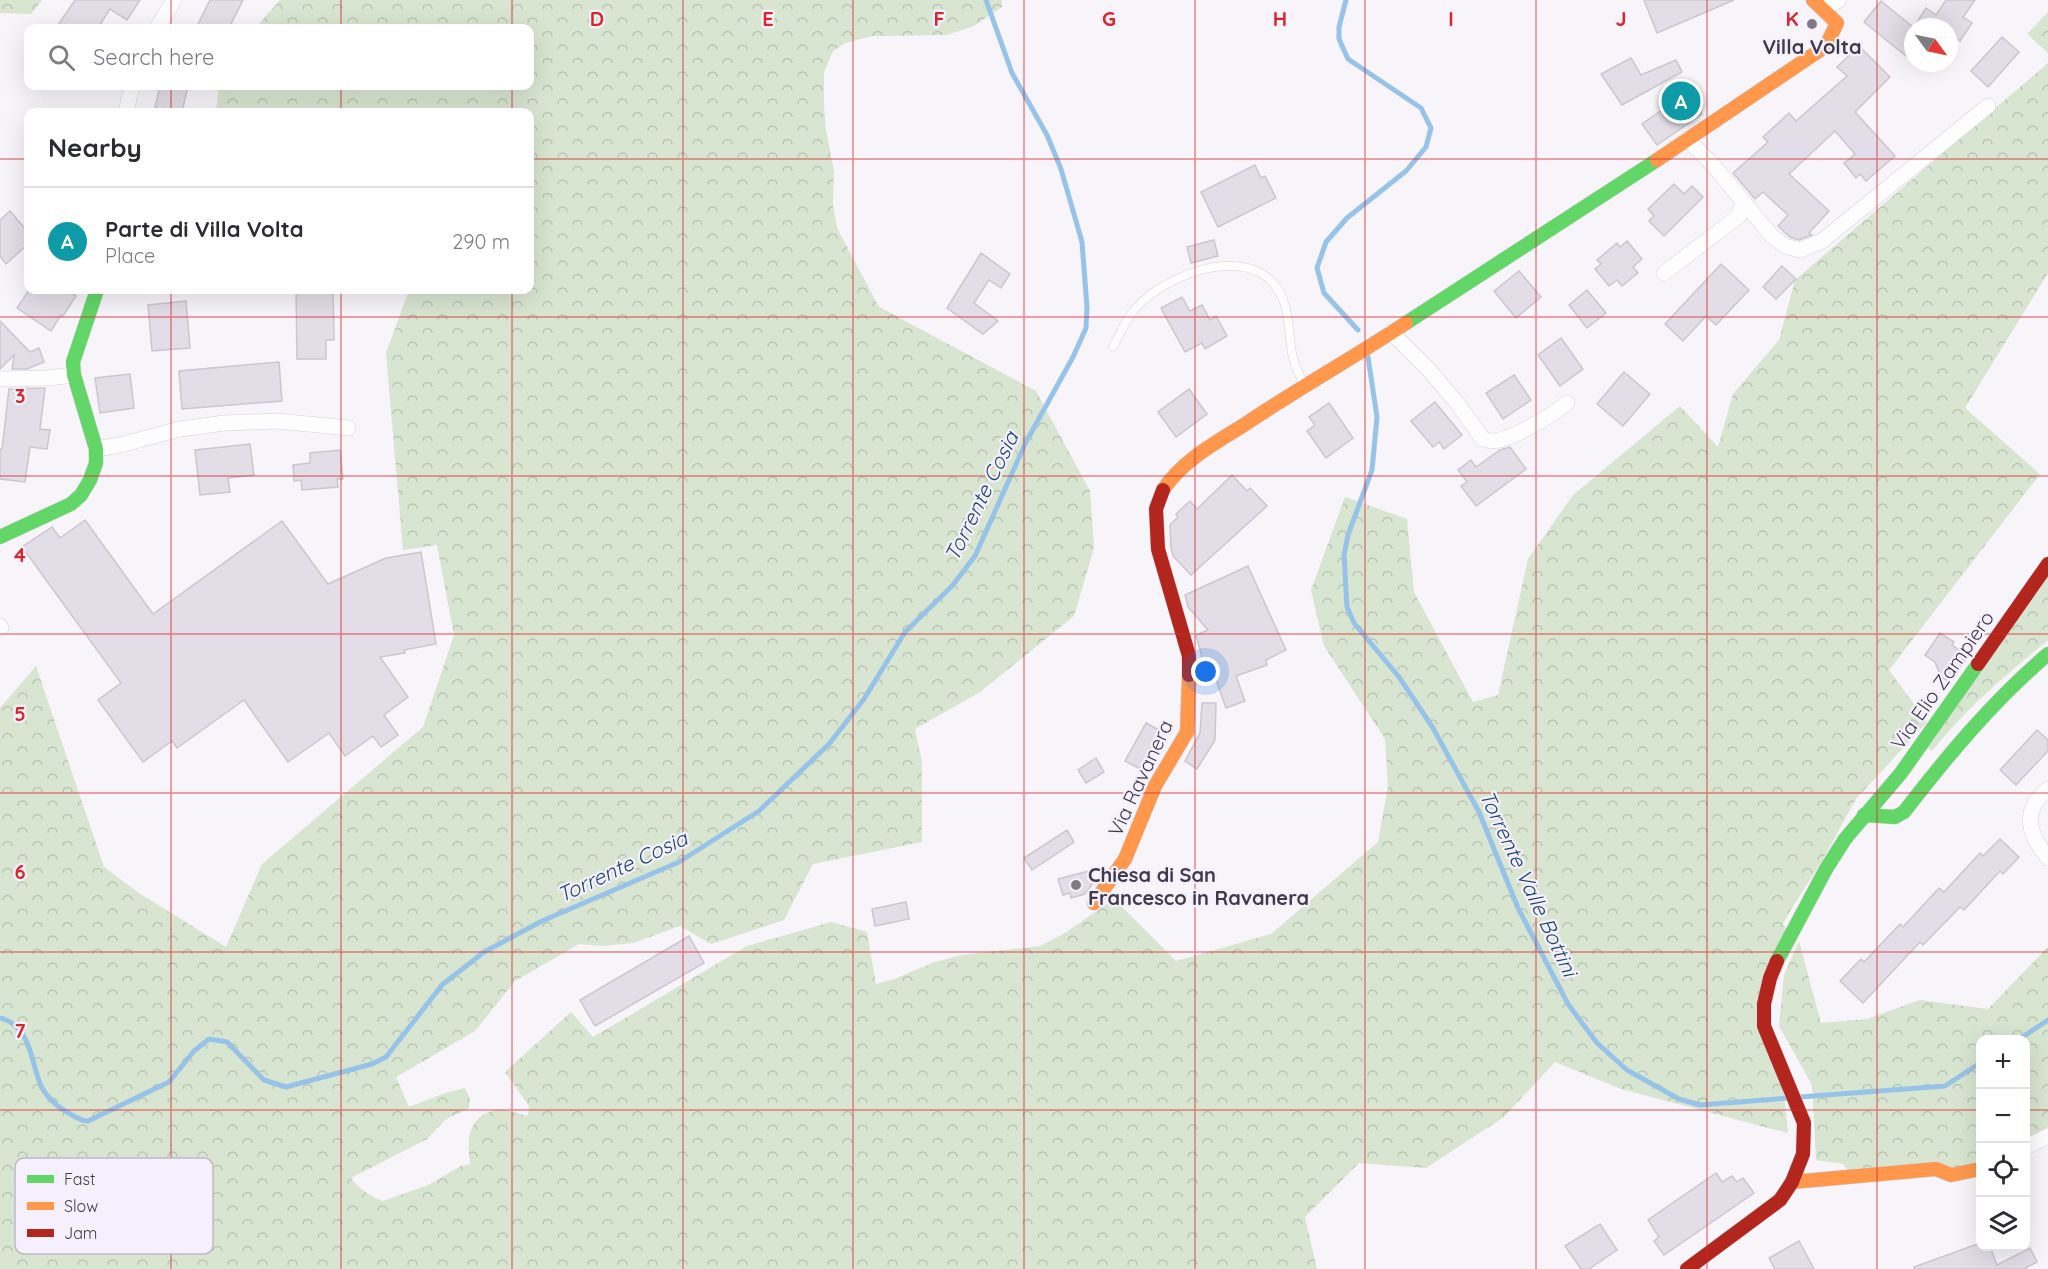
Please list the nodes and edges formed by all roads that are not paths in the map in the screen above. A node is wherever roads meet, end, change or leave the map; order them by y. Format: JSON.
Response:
{"nodes":[{"id":1,"x":174,"y":0,"type":"edge"},
{"id":2,"x":1839,"y":0,"type":"edge"},
{"id":3,"x":1818,"y":4,"type":"edge"},
{"id":4,"x":160,"y":24,"type":"edge"},
{"id":5,"x":131,"y":90,"type":"edge"},
{"id":6,"x":1988,"y":106,"type":"dead end"},
{"id":7,"x":127,"y":108,"type":"edge"},
{"id":8,"x":1687,"y":139,"type":"junction"},
{"id":9,"x":1743,"y":201,"type":"junction"},
{"id":10,"x":1664,"y":273,"type":"dead end"},
{"id":11,"x":96,"y":294,"type":"edge"},
{"id":12,"x":1391,"y":332,"type":"junction"},
{"id":13,"x":1113,"y":347,"type":"dead end"},
{"id":14,"x":74,"y":375,"type":"junction"},
{"id":15,"x":0,"y":379,"type":"edge"},
{"id":16,"x":1304,"y":385,"type":"junction"},
{"id":17,"x":1567,"y":403,"type":"dead end"},
{"id":18,"x":348,"y":428,"type":"dead end"},
{"id":19,"x":96,"y":449,"type":"junction"},
{"id":20,"x":0,"y":537,"type":"edge"},
{"id":21,"x":2048,"y":564,"type":"edge"},
{"id":22,"x":2048,"y":654,"type":"edge"},
{"id":23,"x":2048,"y":789,"type":"edge"},
{"id":24,"x":1864,"y":815,"type":"junction"},
{"id":25,"x":2048,"y":858,"type":"edge"},
{"id":26,"x":1094,"y":903,"type":"dead end"},
{"id":27,"x":2048,"y":1136,"type":"edge"},
{"id":28,"x":2030,"y":1145,"type":"edge"},
{"id":29,"x":1976,"y":1170,"type":"edge"},
{"id":30,"x":1792,"y":1182,"type":"junction"},
{"id":31,"x":1688,"y":1269,"type":"edge"}],
"edges":[{"from":1,"to":4,"type":"street"},
{"from":2,"to":3,"type":"street"},
{"from":3,"to":8,"type":"street","name":"Via Ravanera"},
{"from":5,"to":7,"type":"street"},
{"from":6,"to":9,"type":"street"},
{"from":8,"to":9,"type":"street"},
{"from":8,"to":12,"type":"street","name":"Via Ravanera"},
{"from":9,"to":10,"type":"street"},
{"from":11,"to":14,"type":"street"},
{"from":12,"to":16,"type":"street","name":"Via Ravanera"},
{"from":12,"to":17,"type":"street"},
{"from":13,"to":16,"type":"lane"},
{"from":14,"to":15,"type":"street"},
{"from":14,"to":19,"type":"street"},
{"from":16,"to":26,"type":"street","name":"Via Ravanera"},
{"from":18,"to":19,"type":"street"},
{"from":19,"to":20,"type":"street"},
{"from":21,"to":24,"type":"street","name":"Via Elio Zampiero"},
{"from":22,"to":24,"type":"street"},
{"from":23,"to":25,"type":"street"},
{"from":24,"to":30,"type":"street","name":"Via Elio Zampiero"},
{"from":27,"to":28,"type":"street"},
{"from":29,"to":30,"type":"street"},
{"from":30,"to":31,"type":"street"}]}
